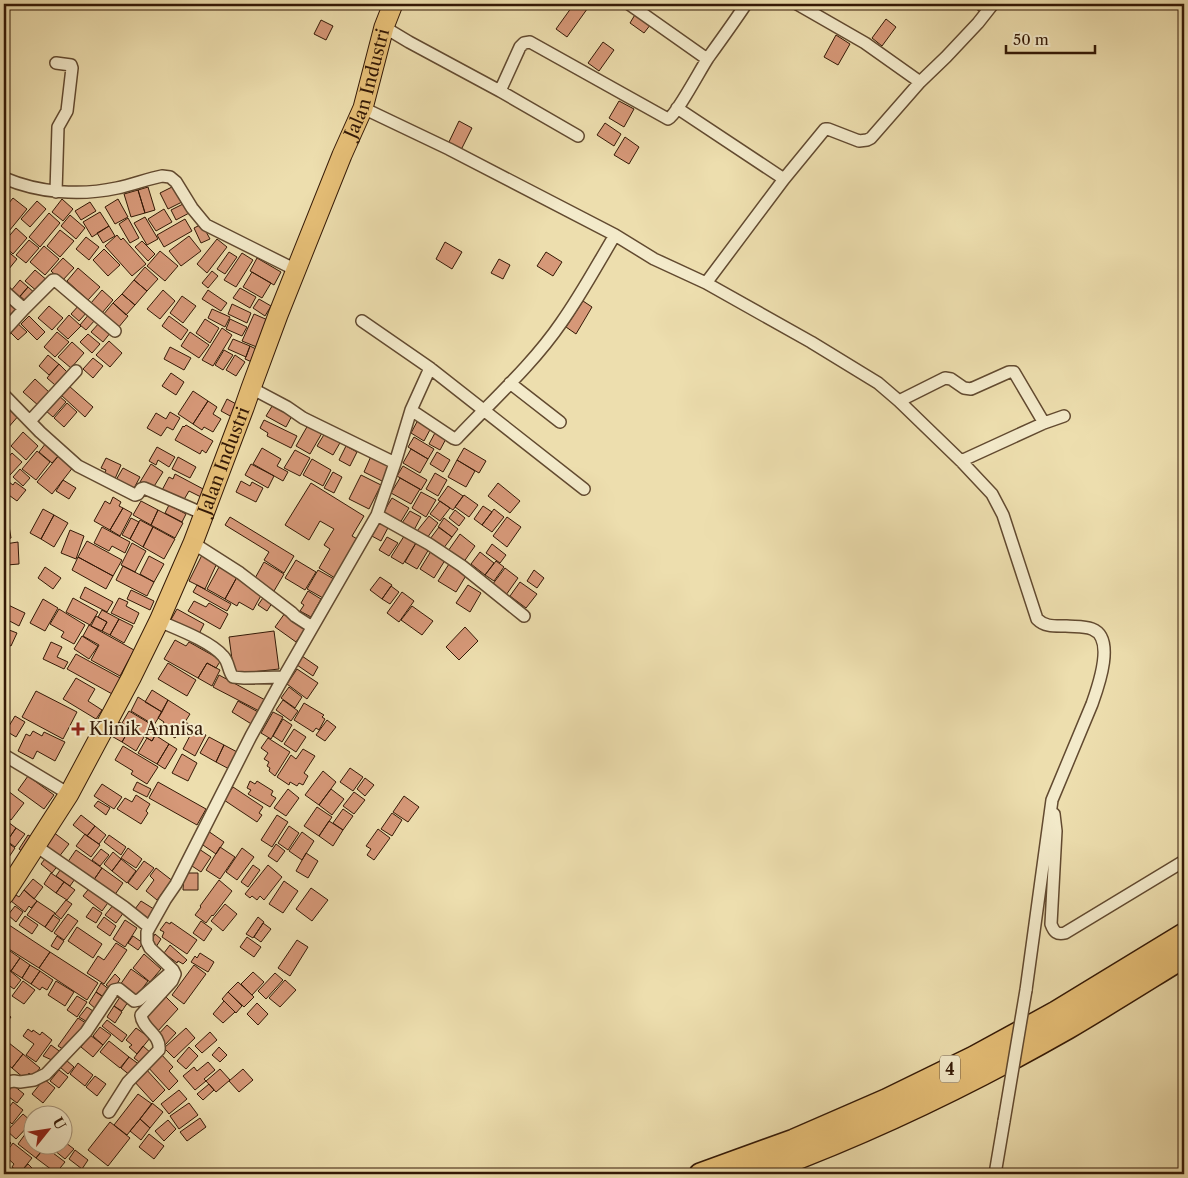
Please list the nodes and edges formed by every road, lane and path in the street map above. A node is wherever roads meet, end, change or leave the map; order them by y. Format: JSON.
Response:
{"nodes":[{"id":1,"x":393,"y":4,"type":"edge"},
{"id":2,"x":629,"y":4,"type":"edge"},
{"id":3,"x":746,"y":4,"type":"edge"},
{"id":4,"x":796,"y":4,"type":"edge"},
{"id":5,"x":994,"y":4,"type":"edge"},
{"id":6,"x":384,"y":27,"type":"junction"},
{"id":7,"x":708,"y":59,"type":"junction"},
{"id":8,"x":56,"y":63,"type":"dead end"},
{"id":9,"x":920,"y":82,"type":"junction"},
{"id":10,"x":500,"y":91,"type":"junction"},
{"id":11,"x":363,"y":108,"type":"junction"},
{"id":12,"x":678,"y":108,"type":"junction"},
{"id":13,"x":578,"y":136,"type":"dead end"},
{"id":14,"x":4,"y":178,"type":"edge"},
{"id":15,"x":784,"y":178,"type":"junction"},
{"id":16,"x":56,"y":192,"type":"junction"},
{"id":17,"x":614,"y":235,"type":"junction"},
{"id":18,"x":296,"y":270,"type":"junction"},
{"id":19,"x":706,"y":283,"type":"junction"},
{"id":20,"x":4,"y":291,"type":"edge"},
{"id":21,"x":24,"y":309,"type":"junction"},
{"id":22,"x":362,"y":321,"type":"dead end"},
{"id":23,"x":4,"y":331,"type":"edge"},
{"id":24,"x":115,"y":331,"type":"dead end"},
{"id":25,"x":430,"y":368,"type":"junction"},
{"id":26,"x":76,"y":370,"type":"dead end"},
{"id":27,"x":510,"y":383,"type":"junction"},
{"id":28,"x":250,"y":388,"type":"junction"},
{"id":29,"x":4,"y":395,"type":"edge"},
{"id":30,"x":899,"y":401,"type":"junction"},
{"id":31,"x":411,"y":410,"type":"junction"},
{"id":32,"x":483,"y":410,"type":"junction"},
{"id":33,"x":1064,"y":416,"type":"dead end"},
{"id":34,"x":30,"y":421,"type":"junction"},
{"id":35,"x":560,"y":422,"type":"dead end"},
{"id":36,"x":1044,"y":423,"type":"junction"},
{"id":37,"x":961,"y":461,"type":"junction"},
{"id":38,"x":395,"y":464,"type":"junction"},
{"id":39,"x":584,"y":489,"type":"dead end"},
{"id":40,"x":204,"y":514,"type":"junction"},
{"id":41,"x":377,"y":515,"type":"junction"},
{"id":42,"x":193,"y":543,"type":"junction"},
{"id":43,"x":524,"y":616,"type":"dead end"},
{"id":44,"x":159,"y":621,"type":"junction"},
{"id":45,"x":312,"y":627,"type":"junction"},
{"id":46,"x":283,"y":677,"type":"junction"},
{"id":47,"x":4,"y":755,"type":"edge"},
{"id":48,"x":69,"y":794,"type":"junction"},
{"id":49,"x":1052,"y":800,"type":"junction"},
{"id":50,"x":36,"y":846,"type":"junction"},
{"id":51,"x":1184,"y":861,"type":"edge"},
{"id":52,"x":4,"y":895,"type":"edge"},
{"id":53,"x":149,"y":927,"type":"junction"},
{"id":54,"x":1184,"y":934,"type":"edge"},
{"id":55,"x":1184,"y":957,"type":"edge"},
{"id":56,"x":172,"y":970,"type":"junction"},
{"id":57,"x":4,"y":1086,"type":"edge"},
{"id":58,"x":109,"y":1112,"type":"dead end"},
{"id":59,"x":700,"y":1174,"type":"edge"},
{"id":60,"x":756,"y":1174,"type":"edge"},
{"id":61,"x":995,"y":1174,"type":"edge"}],
"edges":[{"from":1,"to":6,"type":"main road","name":"Jalan Industri"},
{"from":2,"to":7,"type":"street"},
{"from":3,"to":7,"type":"street"},
{"from":4,"to":9,"type":"street"},
{"from":5,"to":9,"type":"street"},
{"from":6,"to":10,"type":"street"},
{"from":6,"to":11,"type":"main road","name":"Jalan Industri"},
{"from":7,"to":12,"type":"street"},
{"from":8,"to":16,"type":"street"},
{"from":9,"to":15,"type":"street"},
{"from":10,"to":12,"type":"street"},
{"from":10,"to":13,"type":"street"},
{"from":11,"to":17,"type":"street"},
{"from":11,"to":18,"type":"main road","name":"Jalan Industri"},
{"from":12,"to":15,"type":"street"},
{"from":14,"to":16,"type":"street"},
{"from":15,"to":19,"type":"street"},
{"from":16,"to":18,"type":"street"},
{"from":17,"to":19,"type":"street"},
{"from":17,"to":27,"type":"street"},
{"from":18,"to":28,"type":"main road","name":"Jalan Industri"},
{"from":19,"to":30,"type":"street"},
{"from":20,"to":21,"type":"street"},
{"from":21,"to":23,"type":"street"},
{"from":21,"to":24,"type":"street"},
{"from":22,"to":25,"type":"street"},
{"from":25,"to":31,"type":"street"},
{"from":25,"to":32,"type":"street"},
{"from":26,"to":34,"type":"street"},
{"from":27,"to":32,"type":"street"},
{"from":27,"to":35,"type":"street"},
{"from":28,"to":38,"type":"street"},
{"from":28,"to":40,"type":"main road","name":"Jalan Industri"},
{"from":29,"to":34,"type":"street"},
{"from":30,"to":36,"type":"street"},
{"from":30,"to":37,"type":"street"},
{"from":31,"to":32,"type":"street"},
{"from":31,"to":38,"type":"street"},
{"from":32,"to":39,"type":"street"},
{"from":33,"to":36,"type":"street"},
{"from":34,"to":40,"type":"street"},
{"from":36,"to":37,"type":"street"},
{"from":37,"to":49,"type":"street"},
{"from":38,"to":41,"type":"street"},
{"from":40,"to":42,"type":"main road","name":"Jalan Industri"},
{"from":41,"to":43,"type":"street"},
{"from":41,"to":45,"type":"street"},
{"from":42,"to":44,"type":"main road","name":"Jalan Industri"},
{"from":42,"to":45,"type":"street"},
{"from":44,"to":46,"type":"street"},
{"from":44,"to":48,"type":"main road","name":"Jalan Industri"},
{"from":45,"to":46,"type":"street"},
{"from":46,"to":53,"type":"street"},
{"from":47,"to":48,"type":"street"},
{"from":48,"to":50,"type":"main road","name":"Jalan Industri"},
{"from":49,"to":51,"type":"street"},
{"from":49,"to":61,"type":"street","bridge":true},
{"from":50,"to":52,"type":"main road","name":"Jalan Industri"},
{"from":50,"to":53,"type":"street"},
{"from":53,"to":56,"type":"street"},
{"from":54,"to":59,"type":"highway","number":"4"},
{"from":55,"to":60,"type":"highway","number":"4"},
{"from":56,"to":57,"type":"street"},
{"from":56,"to":58,"type":"street"}]}
